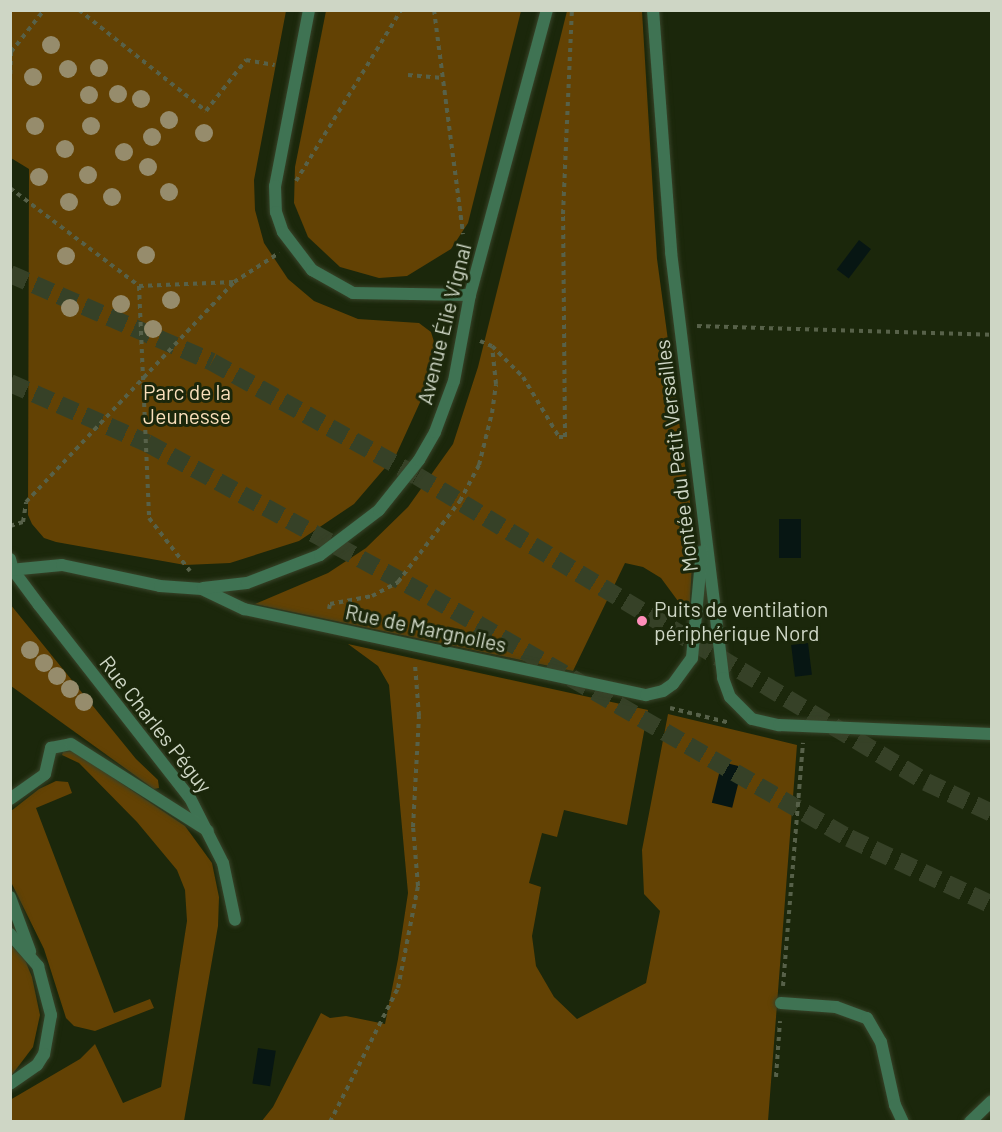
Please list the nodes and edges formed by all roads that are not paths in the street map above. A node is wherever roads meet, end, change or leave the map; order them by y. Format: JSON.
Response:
{"nodes":[{"id":1,"x":309,"y":10,"type":"edge"},
{"id":2,"x":547,"y":10,"type":"edge"},
{"id":3,"x":654,"y":10,"type":"edge"},
{"id":4,"x":470,"y":295,"type":"junction"},
{"id":5,"x":704,"y":526,"type":"junction"},
{"id":6,"x":11,"y":566,"type":"edge"},
{"id":7,"x":202,"y":589,"type":"junction"},
{"id":8,"x":992,"y":734,"type":"edge"},
{"id":9,"x":10,"y":799,"type":"edge"},
{"id":10,"x":209,"y":831,"type":"junction"},
{"id":11,"x":10,"y":897,"type":"edge"},
{"id":12,"x":235,"y":920,"type":"dead end"},
{"id":13,"x":10,"y":933,"type":"edge"},
{"id":14,"x":32,"y":955,"type":"junction"},
{"id":15,"x":781,"y":1003,"type":"road end"},
{"id":16,"x":10,"y":1084,"type":"edge"},
{"id":17,"x":992,"y":1101,"type":"edge"},
{"id":18,"x":903,"y":1122,"type":"edge"},
{"id":19,"x":970,"y":1122,"type":"edge"}],
"edges":[{"from":1,"to":4,"type":"street"},
{"from":2,"to":4,"type":"street","name":"Avenue Élie Vignal"},
{"from":3,"to":5,"type":"street","name":"Montée du Petit Versailles"},
{"from":4,"to":7,"type":"street","name":"Avenue Élie Vignal"},
{"from":5,"to":7,"type":"street","name":"Rue de Margnolles"},
{"from":5,"to":8,"type":"street","name":"Montée du Petit Versailles"},
{"from":6,"to":7,"type":"street","name":"Rue de Margnolles"},
{"from":6,"to":10,"type":"street","name":"Rue Charles Péguy"},
{"from":9,"to":10,"type":"street"},
{"from":10,"to":12,"type":"street","name":"Rue Charles Péguy"},
{"from":11,"to":14,"type":"street"},
{"from":13,"to":14,"type":"street"},
{"from":14,"to":16,"type":"street"},
{"from":15,"to":18,"type":"street"},
{"from":17,"to":19,"type":"street"}]}
